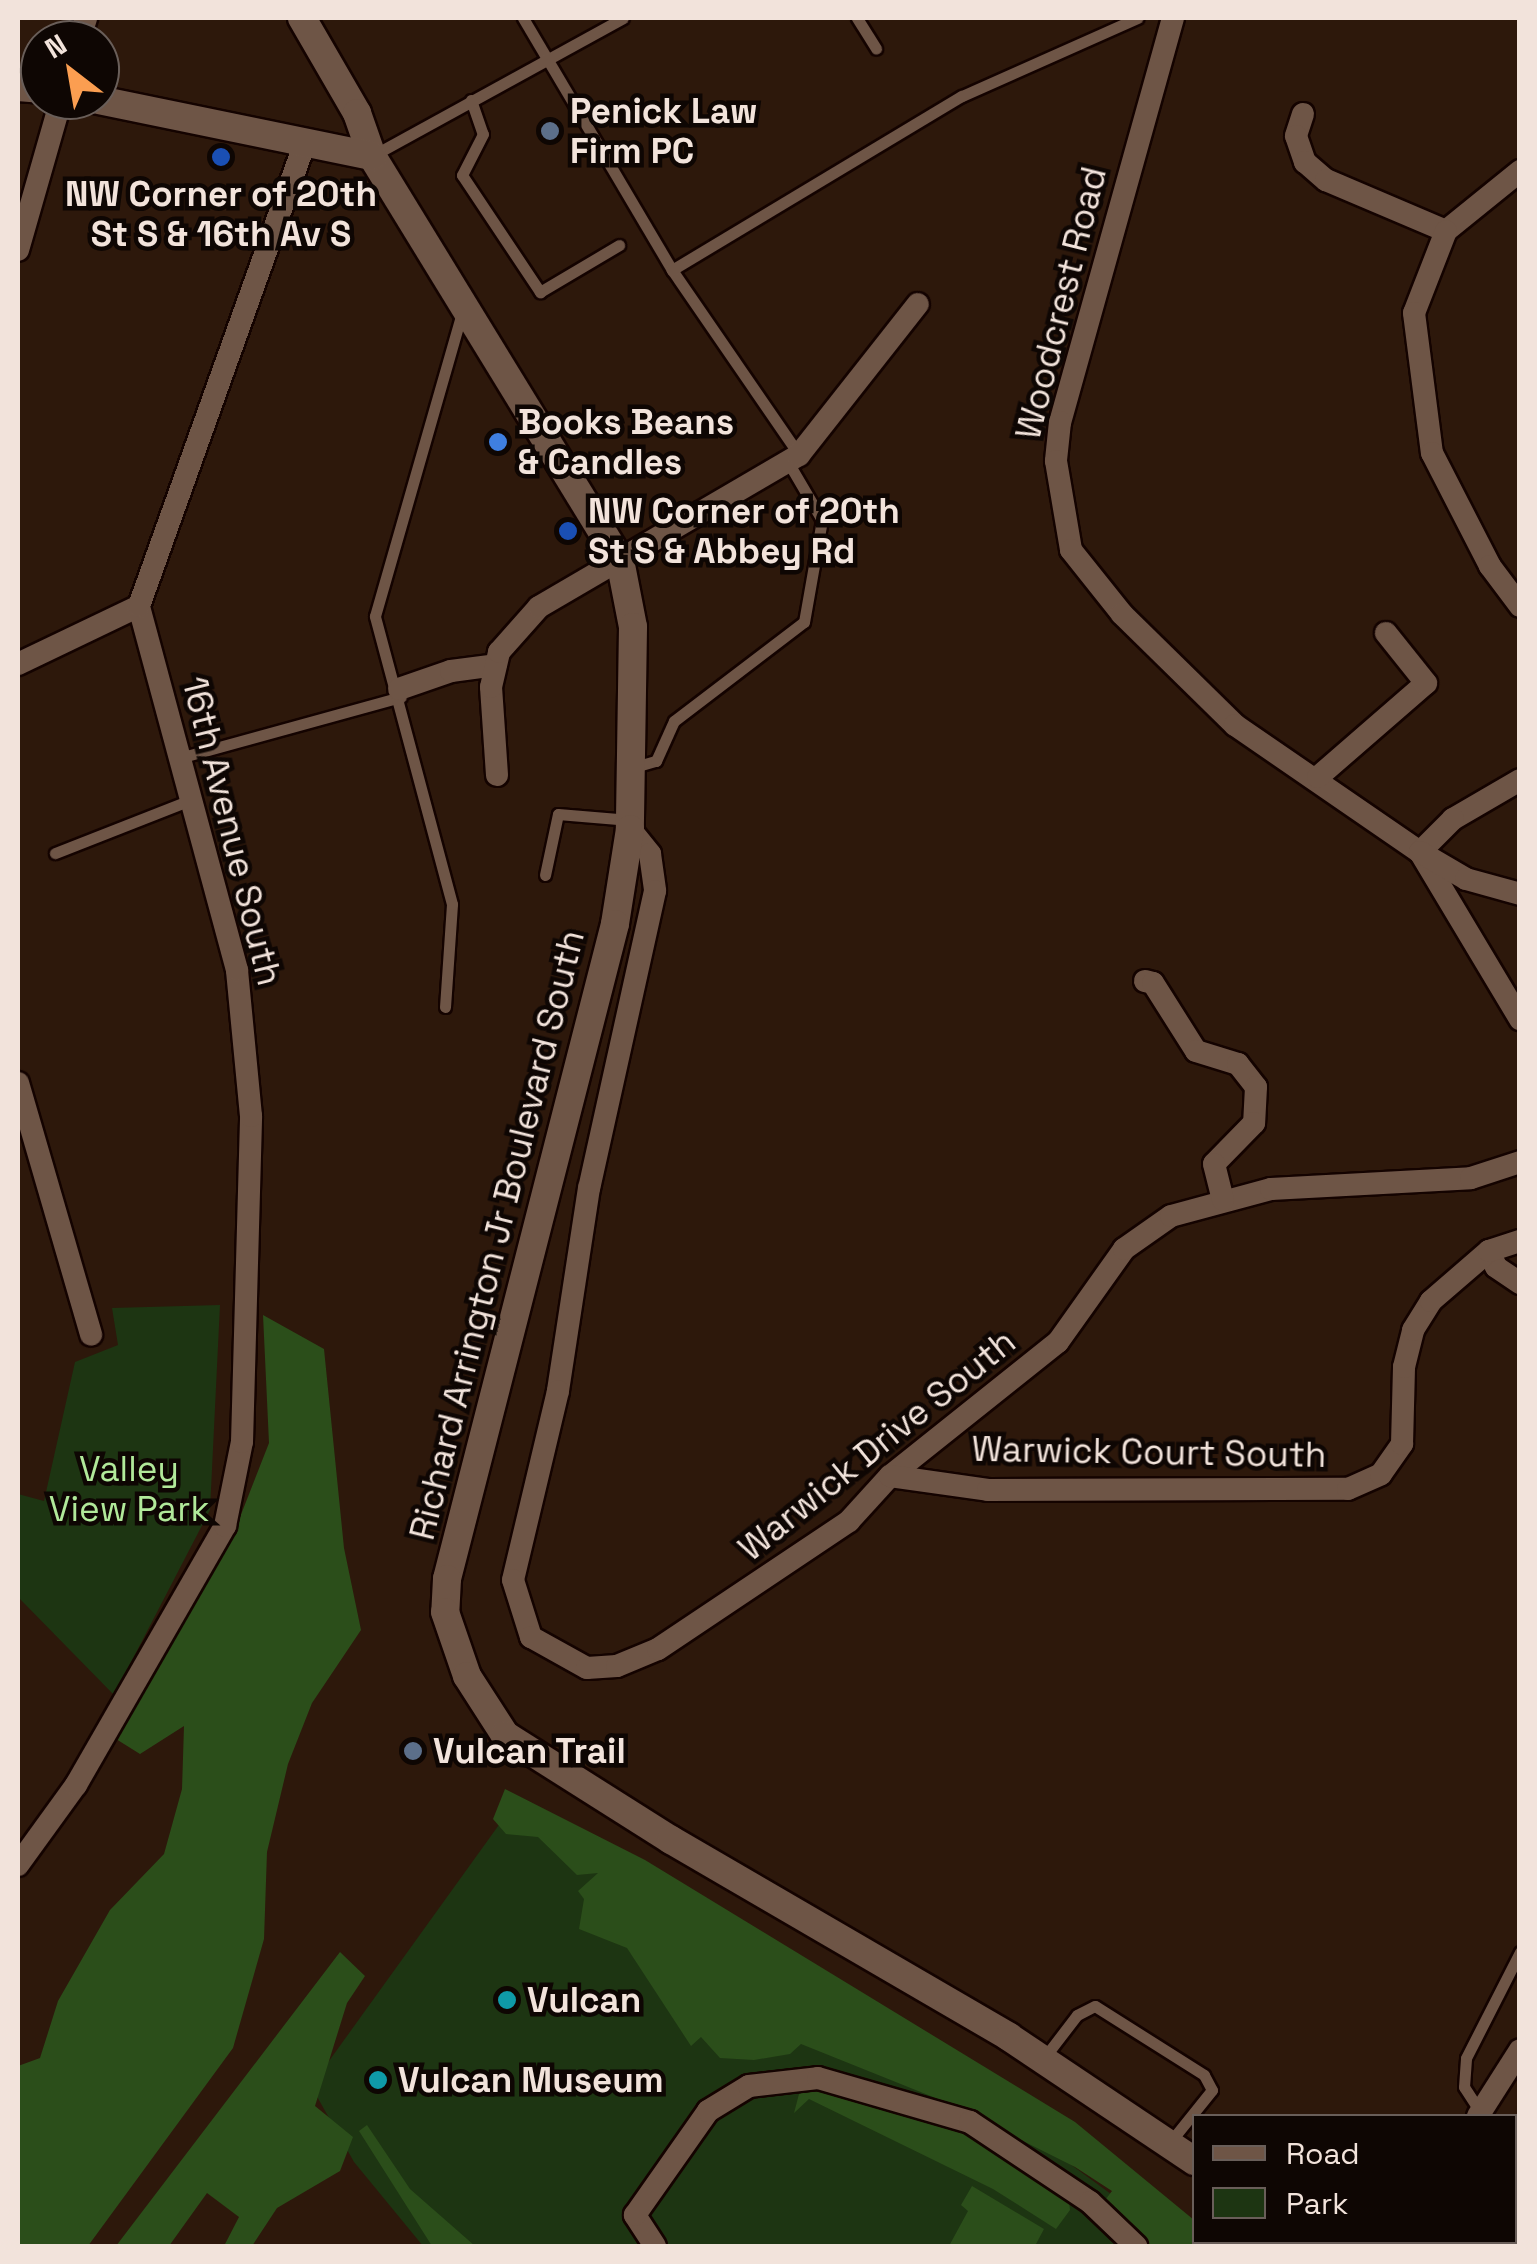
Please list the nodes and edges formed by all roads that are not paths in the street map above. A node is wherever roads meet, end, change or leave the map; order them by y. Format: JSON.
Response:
{"nodes":[{"id":1,"x":302,"y":18,"type":"edge"},
{"id":2,"x":522,"y":18,"type":"edge"},
{"id":3,"x":622,"y":18,"type":"edge"},
{"id":4,"x":857,"y":18,"type":"edge"},
{"id":5,"x":1136,"y":18,"type":"edge"},
{"id":6,"x":1173,"y":18,"type":"edge"},
{"id":7,"x":876,"y":48,"type":"dead end"},
{"id":8,"x":548,"y":58,"type":"junction"},
{"id":9,"x":471,"y":100,"type":"junction"},
{"id":10,"x":120,"y":105,"type":"edge"},
{"id":11,"x":1302,"y":114,"type":"dead end"},
{"id":12,"x":55,"y":120,"type":"edge"},
{"id":13,"x":304,"y":144,"type":"junction"},
{"id":14,"x":372,"y":156,"type":"junction"},
{"id":15,"x":1520,"y":172,"type":"edge"},
{"id":16,"x":1446,"y":231,"type":"junction"},
{"id":17,"x":619,"y":245,"type":"dead end"},
{"id":18,"x":18,"y":250,"type":"edge"},
{"id":19,"x":672,"y":270,"type":"junction"},
{"id":20,"x":465,"y":300,"type":"junction"},
{"id":21,"x":918,"y":304,"type":"dead end"},
{"id":22,"x":794,"y":458,"type":"junction"},
{"id":23,"x":620,"y":560,"type":"junction"},
{"id":24,"x":139,"y":606,"type":"junction"},
{"id":25,"x":1520,"y":606,"type":"edge"},
{"id":26,"x":1386,"y":633,"type":"dead end"},
{"id":27,"x":18,"y":664,"type":"edge"},
{"id":28,"x":496,"y":665,"type":"junction"},
{"id":29,"x":400,"y":693,"type":"junction"},
{"id":30,"x":179,"y":758,"type":"junction"},
{"id":31,"x":631,"y":768,"type":"junction"},
{"id":32,"x":497,"y":775,"type":"dead end"},
{"id":33,"x":1318,"y":778,"type":"junction"},
{"id":34,"x":1520,"y":780,"type":"edge"},
{"id":35,"x":190,"y":800,"type":"junction"},
{"id":36,"x":630,"y":824,"type":"junction"},
{"id":37,"x":1420,"y":852,"type":"junction"},
{"id":38,"x":54,"y":853,"type":"dead end"},
{"id":39,"x":545,"y":875,"type":"dead end"},
{"id":40,"x":1520,"y":894,"type":"edge"},
{"id":41,"x":1146,"y":981,"type":"dead end"},
{"id":42,"x":445,"y":1006,"type":"dead end"},
{"id":43,"x":1520,"y":1019,"type":"edge"},
{"id":44,"x":18,"y":1083,"type":"edge"},
{"id":45,"x":1520,"y":1162,"type":"edge"},
{"id":46,"x":1223,"y":1200,"type":"junction"},
{"id":47,"x":1520,"y":1241,"type":"edge"},
{"id":48,"x":1489,"y":1251,"type":"junction"},
{"id":49,"x":1520,"y":1283,"type":"edge"},
{"id":50,"x":91,"y":1335,"type":"dead end"},
{"id":51,"x":890,"y":1476,"type":"junction"},
{"id":52,"x":18,"y":1865,"type":"edge"},
{"id":53,"x":1520,"y":1952,"type":"edge"},
{"id":54,"x":1520,"y":2050,"type":"edge"},
{"id":55,"x":1043,"y":2059,"type":"junction"},
{"id":56,"x":1193,"y":2114,"type":"edge"},
{"id":57,"x":1479,"y":2114,"type":"edge"},
{"id":58,"x":1481,"y":2114,"type":"edge"},
{"id":59,"x":1192,"y":2115,"type":"edge"},
{"id":60,"x":1171,"y":2141,"type":"junction"},
{"id":61,"x":1192,"y":2159,"type":"edge"},
{"id":62,"x":652,"y":2246,"type":"edge"},
{"id":63,"x":1136,"y":2246,"type":"edge"}],
"edges":[{"from":1,"to":14,"type":"street","name":"Richard Arrington Jr Boulevard South"},
{"from":2,"to":8,"type":"lane"},
{"from":3,"to":8,"type":"lane"},
{"from":4,"to":7,"type":"lane"},
{"from":5,"to":19,"type":"lane"},
{"from":6,"to":33,"type":"street","name":"Woodcrest Road"},
{"from":8,"to":9,"type":"lane"},
{"from":8,"to":19,"type":"lane"},
{"from":9,"to":14,"type":"lane"},
{"from":9,"to":17,"type":"lane"},
{"from":10,"to":13,"type":"street"},
{"from":11,"to":16,"type":"street"},
{"from":12,"to":18,"type":"street"},
{"from":13,"to":14,"type":"street"},
{"from":13,"to":24,"type":"street"},
{"from":14,"to":20,"type":"street","name":"Richard Arrington Jr Boulevard South"},
{"from":15,"to":16,"type":"street"},
{"from":16,"to":25,"type":"street"},
{"from":19,"to":22,"type":"lane"},
{"from":20,"to":23,"type":"street","name":"Richard Arrington Jr Boulevard South"},
{"from":20,"to":29,"type":"lane"},
{"from":21,"to":22,"type":"street"},
{"from":22,"to":23,"type":"street"},
{"from":22,"to":31,"type":"lane"},
{"from":23,"to":28,"type":"street"},
{"from":23,"to":31,"type":"street","name":"Richard Arrington Jr Boulevard South"},
{"from":24,"to":27,"type":"street"},
{"from":24,"to":30,"type":"street","name":"16th Avenue South"},
{"from":26,"to":33,"type":"street"},
{"from":28,"to":29,"type":"street"},
{"from":28,"to":32,"type":"street"},
{"from":29,"to":30,"type":"lane"},
{"from":29,"to":42,"type":"lane"},
{"from":30,"to":35,"type":"street","name":"16th Avenue South"},
{"from":31,"to":36,"type":"street","name":"Richard Arrington Jr Boulevard South"},
{"from":33,"to":37,"type":"street","name":"Woodcrest Road"},
{"from":34,"to":37,"type":"street"},
{"from":35,"to":38,"type":"lane"},
{"from":35,"to":52,"type":"street","name":"16th Avenue South"},
{"from":36,"to":39,"type":"lane"},
{"from":36,"to":51,"type":"street","name":"Warwick Drive South"},
{"from":36,"to":55,"type":"street","name":"Richard Arrington Jr Boulevard South"},
{"from":37,"to":40,"type":"street"},
{"from":37,"to":43,"type":"street","name":"Woodcrest Road"},
{"from":41,"to":46,"type":"street"},
{"from":44,"to":50,"type":"street"},
{"from":45,"to":46,"type":"street","name":"Warwick Drive South"},
{"from":46,"to":51,"type":"street","name":"Warwick Drive South"},
{"from":47,"to":48,"type":"street"},
{"from":48,"to":49,"type":"street"},
{"from":48,"to":51,"type":"street","name":"Warwick Court South"},
{"from":53,"to":57,"type":"lane"},
{"from":54,"to":58,"type":"street"},
{"from":55,"to":56,"type":"lane"},
{"from":55,"to":60,"type":"street","name":"Richard Arrington Jr Boulevard South"},
{"from":59,"to":60,"type":"lane"},
{"from":60,"to":61,"type":"street","name":"Richard Arrington Jr Boulevard South"},
{"from":62,"to":63,"type":"street"}]}
